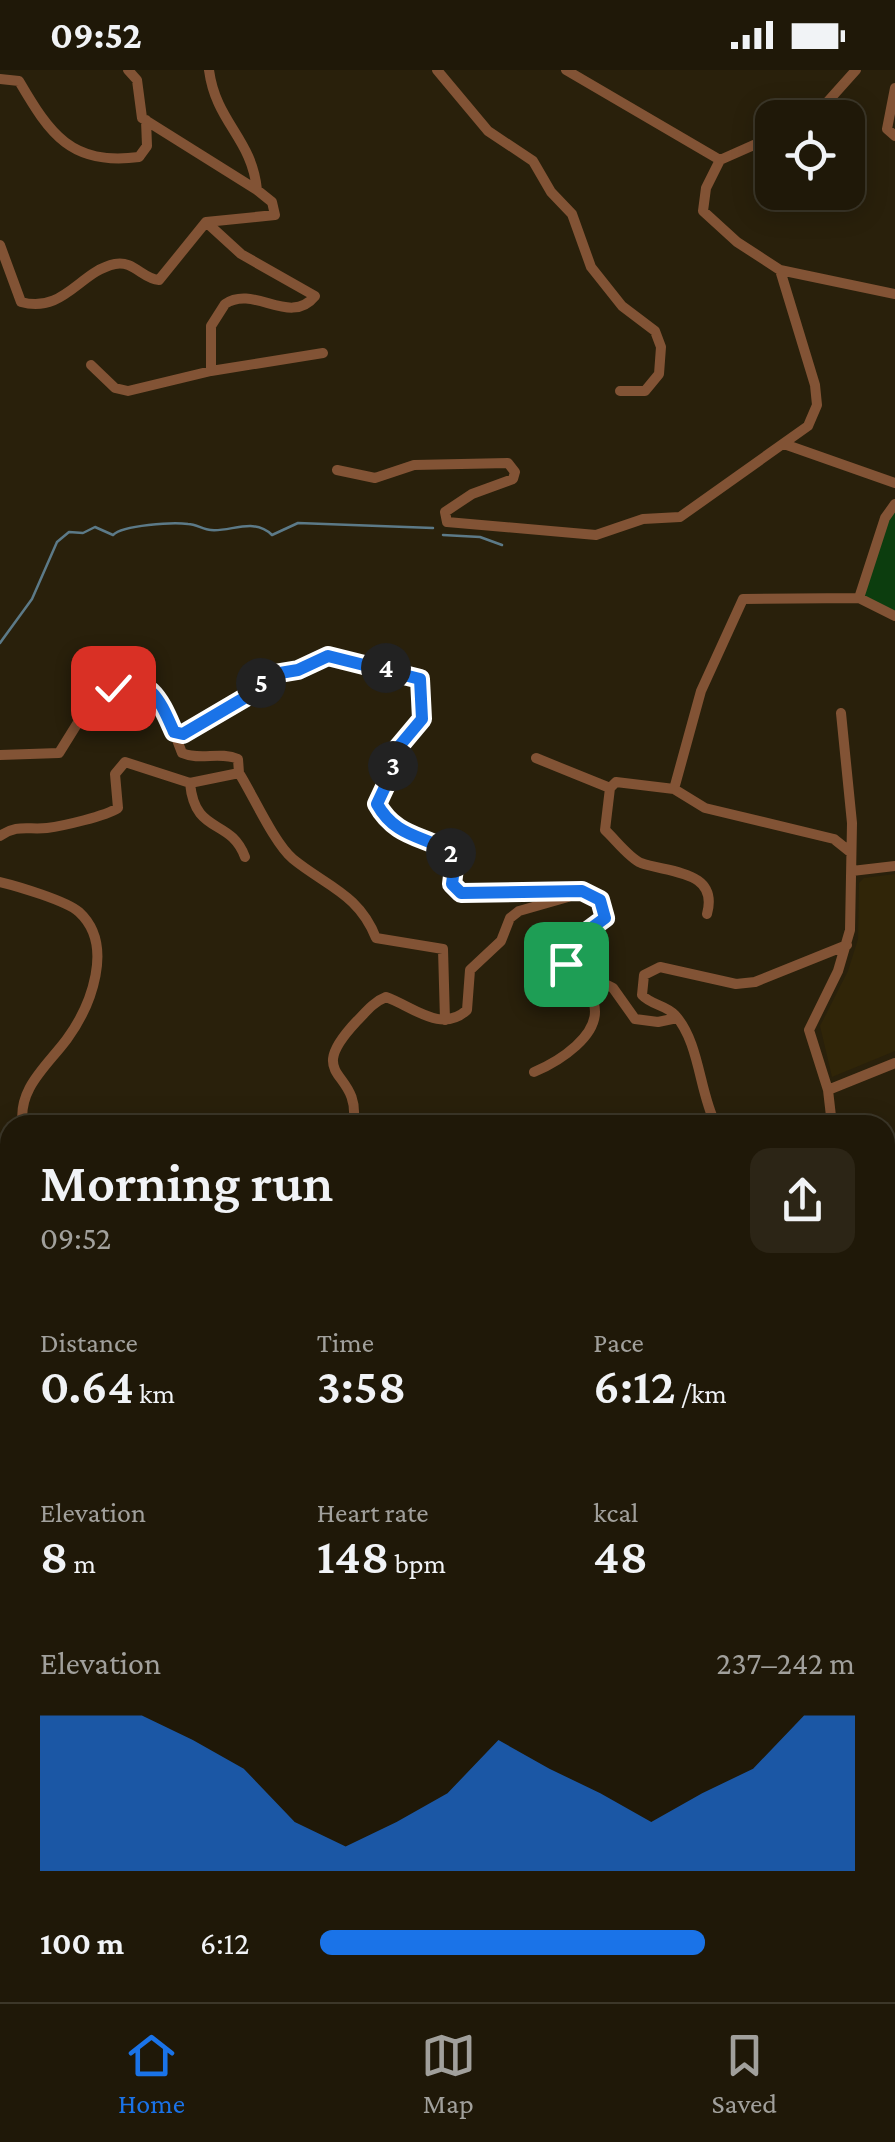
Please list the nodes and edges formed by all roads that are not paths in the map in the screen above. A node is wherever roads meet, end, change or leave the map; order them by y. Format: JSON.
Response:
{"nodes":[{"id":1,"x":128,"y":70,"type":"edge"},
{"id":2,"x":210,"y":70,"type":"edge"},
{"id":3,"x":437,"y":70,"type":"edge"},
{"id":4,"x":566,"y":70,"type":"edge"},
{"id":5,"x":856,"y":70,"type":"edge"},
{"id":6,"x":0,"y":79,"type":"edge"},
{"id":7,"x":895,"y":88,"type":"edge"},
{"id":8,"x":829,"y":100,"type":"edge"},
{"id":9,"x":146,"y":120,"type":"junction"},
{"id":10,"x":895,"y":136,"type":"edge"},
{"id":11,"x":755,"y":145,"type":"edge"},
{"id":12,"x":720,"y":160,"type":"junction"},
{"id":13,"x":257,"y":190,"type":"junction"},
{"id":14,"x":206,"y":222,"type":"junction"},
{"id":15,"x":0,"y":245,"type":"edge"},
{"id":16,"x":780,"y":270,"type":"junction"},
{"id":17,"x":895,"y":294,"type":"edge"},
{"id":18,"x":323,"y":353,"type":"dead end"},
{"id":19,"x":91,"y":365,"type":"dead end"},
{"id":20,"x":211,"y":370,"type":"junction"},
{"id":21,"x":620,"y":392,"type":"dead end"},
{"id":22,"x":784,"y":444,"type":"junction"},
{"id":23,"x":336,"y":470,"type":"dead end"},
{"id":24,"x":895,"y":483,"type":"edge"},
{"id":25,"x":895,"y":504,"type":"edge"},
{"id":26,"x":859,"y":598,"type":"junction"},
{"id":27,"x":895,"y":616,"type":"edge"},
{"id":28,"x":841,"y":712,"type":"dead end"},
{"id":29,"x":174,"y":732,"type":"junction"},
{"id":30,"x":0,"y":755,"type":"edge"},
{"id":31,"x":536,"y":758,"type":"dead end"},
{"id":32,"x":239,"y":772,"type":"junction"},
{"id":33,"x":190,"y":783,"type":"junction"},
{"id":34,"x":610,"y":788,"type":"junction"},
{"id":35,"x":674,"y":788,"type":"junction"},
{"id":36,"x":0,"y":836,"type":"edge"},
{"id":37,"x":849,"y":851,"type":"junction"},
{"id":38,"x":245,"y":857,"type":"dead end"},
{"id":39,"x":895,"y":866,"type":"edge"},
{"id":40,"x":852,"y":871,"type":"junction"},
{"id":41,"x":0,"y":882,"type":"edge"},
{"id":42,"x":582,"y":891,"type":"junction"},
{"id":43,"x":707,"y":914,"type":"dead end"},
{"id":44,"x":848,"y":945,"type":"junction"},
{"id":45,"x":566,"y":964,"type":"junction"},
{"id":46,"x":677,"y":1018,"type":"junction"},
{"id":47,"x":445,"y":1020,"type":"junction"},
{"id":48,"x":895,"y":1064,"type":"edge"},
{"id":49,"x":534,"y":1072,"type":"dead end"},
{"id":50,"x":828,"y":1090,"type":"junction"},
{"id":51,"x":23,"y":1115,"type":"edge"},
{"id":52,"x":355,"y":1115,"type":"edge"},
{"id":53,"x":711,"y":1115,"type":"edge"},
{"id":54,"x":831,"y":1115,"type":"edge"}],
"edges":[{"from":1,"to":9,"type":"street"},
{"from":2,"to":13,"type":"street"},
{"from":3,"to":21,"type":"street"},
{"from":4,"to":12,"type":"street"},
{"from":5,"to":8,"type":"street"},
{"from":6,"to":9,"type":"street"},
{"from":7,"to":10,"type":"street"},
{"from":9,"to":13,"type":"street"},
{"from":11,"to":12,"type":"street"},
{"from":12,"to":16,"type":"street"},
{"from":13,"to":14,"type":"street"},
{"from":14,"to":15,"type":"street"},
{"from":14,"to":20,"type":"street"},
{"from":16,"to":17,"type":"street"},
{"from":16,"to":22,"type":"street"},
{"from":18,"to":20,"type":"street"},
{"from":19,"to":20,"type":"street"},
{"from":22,"to":23,"type":"street"},
{"from":22,"to":24,"type":"street"},
{"from":25,"to":26,"type":"street"},
{"from":26,"to":27,"type":"street"},
{"from":26,"to":35,"type":"street"},
{"from":28,"to":37,"type":"street"},
{"from":29,"to":30,"type":"street"},
{"from":29,"to":32,"type":"street"},
{"from":29,"to":42,"type":"street"},
{"from":31,"to":34,"type":"street"},
{"from":32,"to":33,"type":"street"},
{"from":32,"to":47,"type":"street"},
{"from":33,"to":36,"type":"street"},
{"from":33,"to":38,"type":"street"},
{"from":34,"to":35,"type":"street"},
{"from":34,"to":43,"type":"street"},
{"from":35,"to":37,"type":"street"},
{"from":37,"to":40,"type":"street"},
{"from":39,"to":40,"type":"street"},
{"from":40,"to":44,"type":"street"},
{"from":41,"to":51,"type":"street"},
{"from":42,"to":45,"type":"street"},
{"from":42,"to":47,"type":"street"},
{"from":44,"to":46,"type":"street"},
{"from":44,"to":50,"type":"street"},
{"from":45,"to":46,"type":"street"},
{"from":45,"to":49,"type":"street"},
{"from":46,"to":53,"type":"street"},
{"from":47,"to":52,"type":"street"},
{"from":48,"to":50,"type":"street"},
{"from":50,"to":54,"type":"street"}]}
